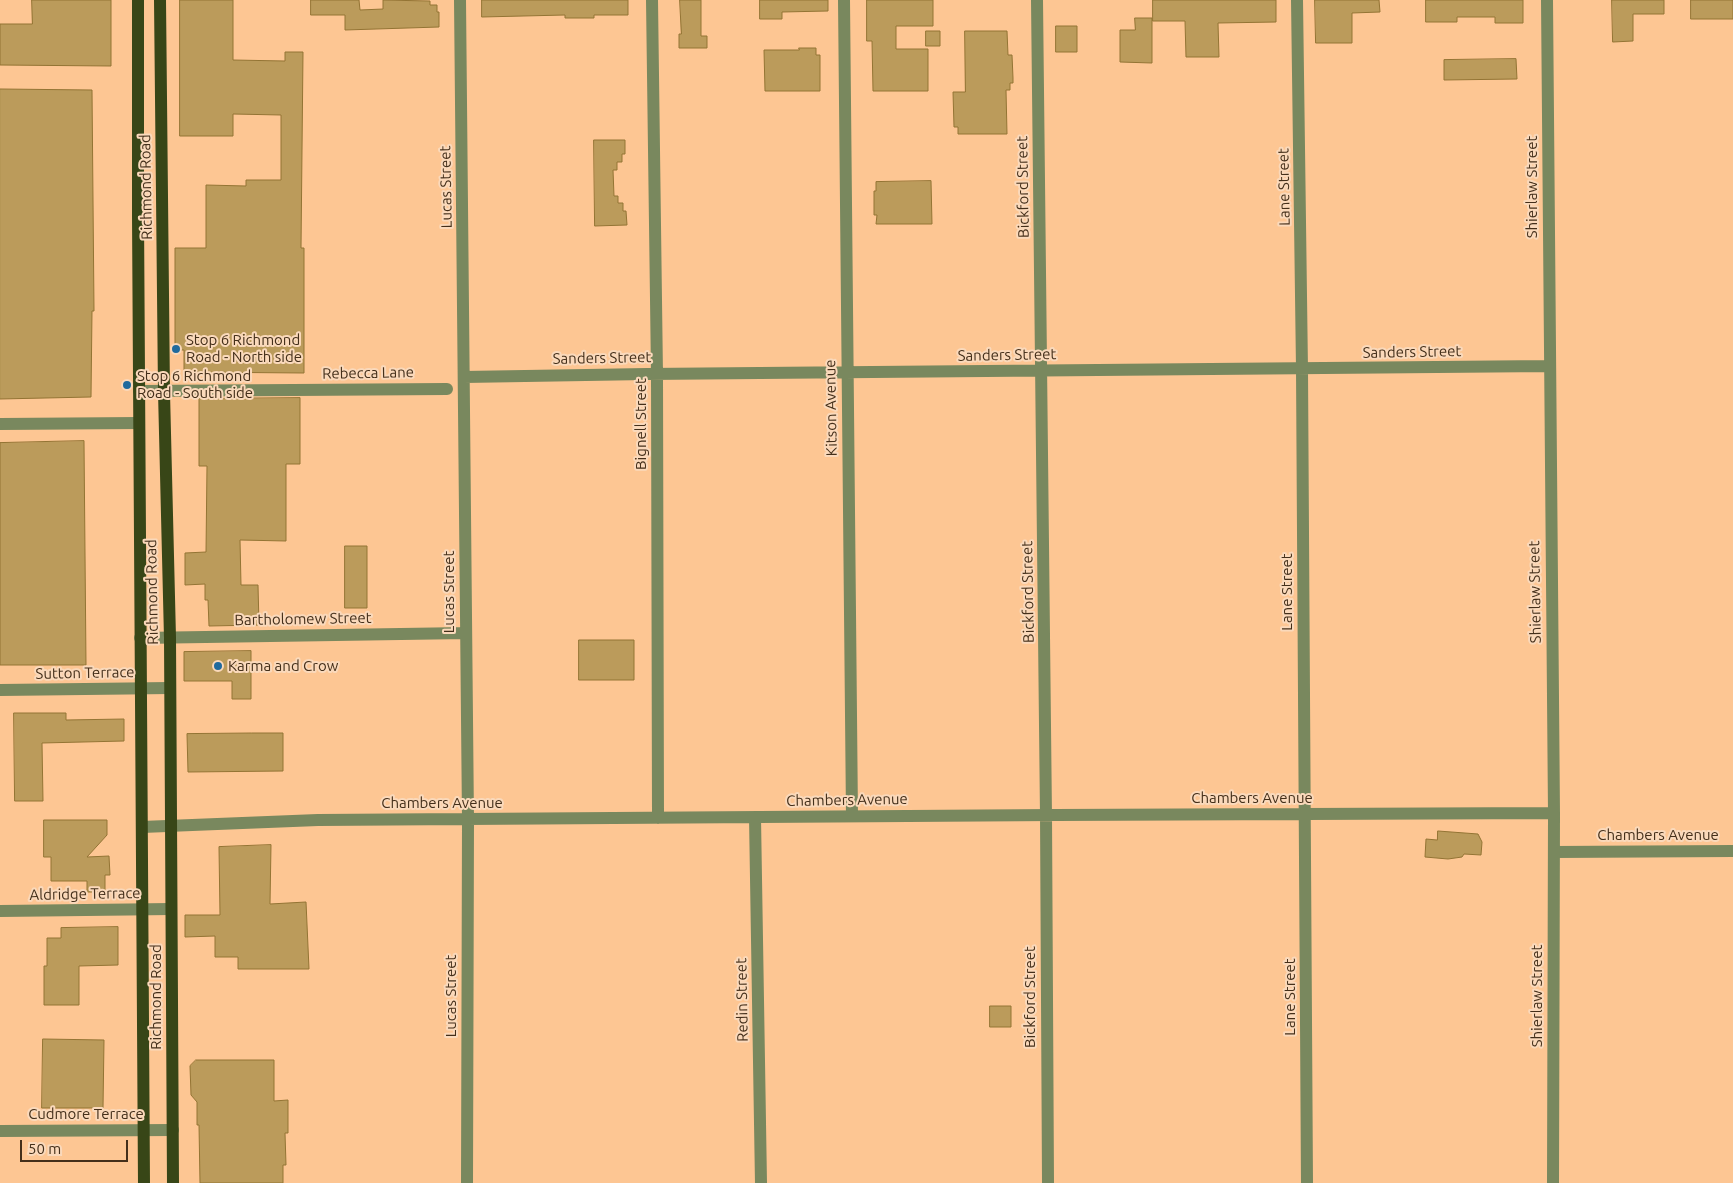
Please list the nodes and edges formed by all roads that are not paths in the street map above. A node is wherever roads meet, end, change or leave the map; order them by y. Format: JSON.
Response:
{"nodes":[{"id":1,"x":130,"y":0,"type":"edge"},
{"id":2,"x":138,"y":0,"type":"edge"},
{"id":3,"x":160,"y":0,"type":"edge"},
{"id":4,"x":460,"y":0,"type":"edge"},
{"id":5,"x":652,"y":0,"type":"edge"},
{"id":6,"x":844,"y":0,"type":"edge"},
{"id":7,"x":1037,"y":0,"type":"edge"},
{"id":8,"x":1297,"y":0,"type":"edge"},
{"id":9,"x":1547,"y":0,"type":"edge"},
{"id":10,"x":138,"y":16,"type":"junction"},
{"id":11,"x":1549,"y":366,"type":"junction"},
{"id":12,"x":1302,"y":369,"type":"junction"},
{"id":13,"x":1042,"y":371,"type":"junction"},
{"id":14,"x":847,"y":373,"type":"junction"},
{"id":15,"x":657,"y":374,"type":"junction"},
{"id":16,"x":464,"y":377,"type":"junction"},
{"id":17,"x":447,"y":389,"type":"dead end"},
{"id":18,"x":139,"y":392,"type":"junction"},
{"id":19,"x":164,"y":392,"type":"junction"},
{"id":20,"x":139,"y":423,"type":"junction"},
{"id":21,"x":0,"y":424,"type":"edge"},
{"id":22,"x":466,"y":633,"type":"junction"},
{"id":23,"x":140,"y":638,"type":"junction"},
{"id":24,"x":170,"y":638,"type":"junction"},
{"id":25,"x":140,"y":688,"type":"junction"},
{"id":26,"x":170,"y":688,"type":"junction"},
{"id":27,"x":0,"y":690,"type":"edge"},
{"id":28,"x":1554,"y":813,"type":"junction"},
{"id":29,"x":1305,"y":814,"type":"junction"},
{"id":30,"x":1046,"y":815,"type":"junction"},
{"id":31,"x":852,"y":816,"type":"junction"},
{"id":32,"x":658,"y":818,"type":"junction"},
{"id":33,"x":755,"y":818,"type":"junction"},
{"id":34,"x":468,"y":820,"type":"junction"},
{"id":35,"x":170,"y":826,"type":"junction"},
{"id":36,"x":142,"y":827,"type":"junction"},
{"id":37,"x":1733,"y":850,"type":"edge"},
{"id":38,"x":1554,"y":852,"type":"junction"},
{"id":39,"x":143,"y":909,"type":"junction"},
{"id":40,"x":171,"y":909,"type":"junction"},
{"id":41,"x":0,"y":911,"type":"edge"},
{"id":42,"x":144,"y":1130,"type":"junction"},
{"id":43,"x":173,"y":1130,"type":"junction"},
{"id":44,"x":0,"y":1131,"type":"edge"},
{"id":45,"x":144,"y":1183,"type":"edge"},
{"id":46,"x":173,"y":1183,"type":"edge"},
{"id":47,"x":467,"y":1183,"type":"edge"},
{"id":48,"x":761,"y":1183,"type":"edge"},
{"id":49,"x":1048,"y":1183,"type":"edge"},
{"id":50,"x":1307,"y":1183,"type":"edge"},
{"id":51,"x":1553,"y":1183,"type":"edge"}],
"edges":[{"from":1,"to":10,"type":"main road"},
{"from":2,"to":10,"type":"main road","name":"Richmond Road"},
{"from":3,"to":19,"type":"main road","name":"Richmond Road"},
{"from":4,"to":16,"type":"street","name":"Lucas Street"},
{"from":5,"to":15,"type":"street","name":"Bignell Street"},
{"from":6,"to":14,"type":"street","name":"Kitson Avenue"},
{"from":7,"to":13,"type":"street","name":"Bickford Street"},
{"from":8,"to":12,"type":"street","name":"Lane Street"},
{"from":9,"to":11,"type":"street","name":"Shierlaw Street"},
{"from":10,"to":18,"type":"main road","name":"Richmond Road"},
{"from":11,"to":12,"type":"street","name":"Sanders Street"},
{"from":11,"to":28,"type":"street","name":"Shierlaw Street"},
{"from":12,"to":13,"type":"street","name":"Sanders Street"},
{"from":12,"to":29,"type":"street","name":"Lane Street"},
{"from":13,"to":14,"type":"street","name":"Sanders Street"},
{"from":13,"to":30,"type":"street","name":"Bickford Street"},
{"from":14,"to":15,"type":"street","name":"Sanders Street"},
{"from":14,"to":31,"type":"street","name":"Kitson Avenue"},
{"from":15,"to":16,"type":"street","name":"Sanders Street"},
{"from":15,"to":32,"type":"street","name":"Bignell Street"},
{"from":16,"to":22,"type":"street","name":"Lucas Street"},
{"from":17,"to":19,"type":"street","name":"Rebecca Lane"},
{"from":18,"to":19,"type":"street","name":"Rebecca Lane"},
{"from":18,"to":20,"type":"main road","name":"Richmond Road"},
{"from":19,"to":24,"type":"main road","name":"Richmond Road"},
{"from":20,"to":21,"type":"street"},
{"from":20,"to":23,"type":"main road","name":"Richmond Road"},
{"from":22,"to":24,"type":"street","name":"Bartholomew Street"},
{"from":22,"to":34,"type":"street","name":"Lucas Street"},
{"from":23,"to":24,"type":"street","name":"Bartholomew Street"},
{"from":23,"to":25,"type":"main road","name":"Richmond Road"},
{"from":24,"to":26,"type":"main road","name":"Richmond Road"},
{"from":25,"to":26,"type":"street","name":"Sutton Terrace"},
{"from":25,"to":27,"type":"street","name":"Sutton Terrace"},
{"from":25,"to":36,"type":"main road","name":"Richmond Road"},
{"from":26,"to":35,"type":"main road","name":"Richmond Road"},
{"from":28,"to":29,"type":"street","name":"Chambers Avenue"},
{"from":28,"to":38,"type":"street","name":"Shierlaw Street"},
{"from":29,"to":30,"type":"street","name":"Chambers Avenue"},
{"from":29,"to":50,"type":"street","name":"Lane Street"},
{"from":30,"to":31,"type":"street","name":"Chambers Avenue"},
{"from":30,"to":49,"type":"street","name":"Bickford Street"},
{"from":31,"to":33,"type":"street","name":"Chambers Avenue"},
{"from":32,"to":33,"type":"street","name":"Chambers Avenue"},
{"from":32,"to":34,"type":"street","name":"Chambers Avenue"},
{"from":33,"to":48,"type":"street","name":"Redin Street"},
{"from":34,"to":35,"type":"street","name":"Chambers Avenue"},
{"from":34,"to":47,"type":"street","name":"Lucas Street"},
{"from":35,"to":36,"type":"street","name":"Chambers Avenue"},
{"from":35,"to":40,"type":"main road","name":"Richmond Road"},
{"from":36,"to":39,"type":"main road","name":"Richmond Road"},
{"from":37,"to":38,"type":"street","name":"Chambers Avenue"},
{"from":38,"to":51,"type":"street","name":"Shierlaw Street"},
{"from":39,"to":40,"type":"street","name":"Aldridge Terrace"},
{"from":39,"to":41,"type":"street","name":"Aldridge Terrace"},
{"from":39,"to":42,"type":"main road","name":"Richmond Road"},
{"from":40,"to":43,"type":"main road","name":"Richmond Road"},
{"from":42,"to":43,"type":"street","name":"Cudmore Terrace"},
{"from":42,"to":44,"type":"street","name":"Cudmore Terrace"},
{"from":42,"to":45,"type":"main road","name":"Richmond Road"},
{"from":43,"to":46,"type":"main road","name":"Richmond Road"}]}
